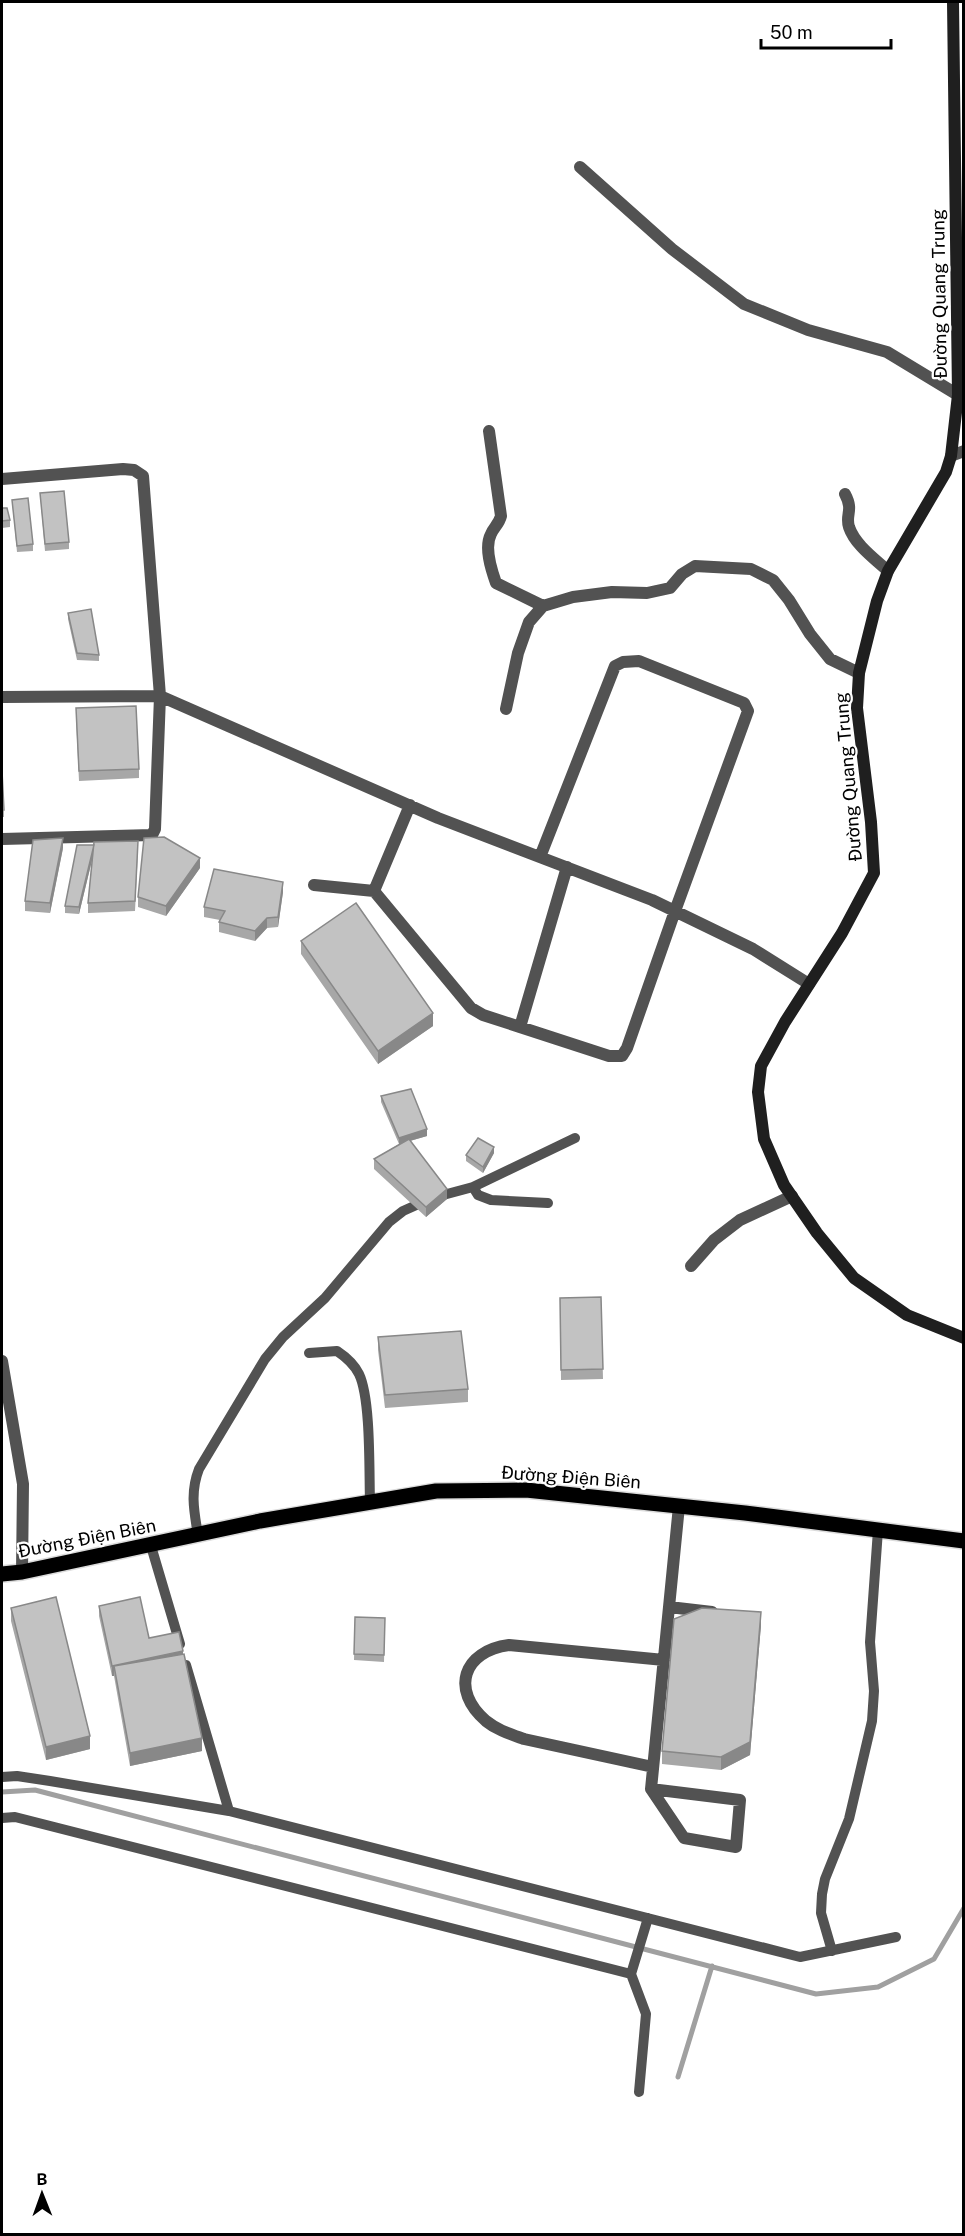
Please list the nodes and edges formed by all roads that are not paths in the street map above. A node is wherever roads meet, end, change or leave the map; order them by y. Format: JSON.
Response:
{"nodes":[{"id":1,"x":953,"y":2,"type":"edge"},
{"id":2,"x":580,"y":167,"type":"dead end"},
{"id":3,"x":958,"y":395,"type":"junction"},
{"id":4,"x":489,"y":431,"type":"dead end"},
{"id":5,"x":963,"y":451,"type":"edge"},
{"id":6,"x":951,"y":456,"type":"junction"},
{"id":7,"x":2,"y":479,"type":"edge"},
{"id":8,"x":845,"y":494,"type":"dead end"},
{"id":9,"x":888,"y":571,"type":"junction"},
{"id":10,"x":543,"y":606,"type":"junction"},
{"id":11,"x":859,"y":673,"type":"junction"},
{"id":12,"x":160,"y":696,"type":"junction"},
{"id":13,"x":2,"y":697,"type":"edge"},
{"id":14,"x":506,"y":709,"type":"dead end"},
{"id":15,"x":410,"y":805,"type":"junction"},
{"id":16,"x":2,"y":839,"type":"edge"},
{"id":17,"x":540,"y":857,"type":"junction"},
{"id":18,"x":567,"y":867,"type":"junction"},
{"id":19,"x":314,"y":885,"type":"dead end"},
{"id":20,"x":374,"y":891,"type":"junction"},
{"id":21,"x":675,"y":911,"type":"junction"},
{"id":22,"x":809,"y":984,"type":"junction"},
{"id":23,"x":520,"y":1027,"type":"junction"},
{"id":24,"x":575,"y":1138,"type":"dead end"},
{"id":25,"x":473,"y":1187,"type":"junction"},
{"id":26,"x":792,"y":1196,"type":"junction"},
{"id":27,"x":548,"y":1203,"type":"dead end"},
{"id":28,"x":691,"y":1266,"type":"dead end"},
{"id":29,"x":963,"y":1338,"type":"edge"},
{"id":30,"x":309,"y":1353,"type":"dead end"},
{"id":31,"x":2,"y":1361,"type":"edge"},
{"id":32,"x":370,"y":1503,"type":"junction"},
{"id":33,"x":679,"y":1506,"type":"junction"},
{"id":34,"x":878,"y":1530,"type":"junction"},
{"id":35,"x":198,"y":1535,"type":"junction"},
{"id":36,"x":963,"y":1541,"type":"edge"},
{"id":37,"x":151,"y":1546,"type":"junction"},
{"id":38,"x":22,"y":1572,"type":"junction"},
{"id":39,"x":2,"y":1574,"type":"edge"},
{"id":40,"x":669,"y":1607,"type":"junction"},
{"id":41,"x":723,"y":1612,"type":"edge"},
{"id":42,"x":664,"y":1660,"type":"junction"},
{"id":43,"x":653,"y":1767,"type":"junction"},
{"id":44,"x":2,"y":1777,"type":"edge"},
{"id":45,"x":651,"y":1789,"type":"junction"},
{"id":46,"x":229,"y":1811,"type":"junction"},
{"id":47,"x":2,"y":1818,"type":"edge"},
{"id":48,"x":646,"y":1922,"type":"junction"},
{"id":49,"x":896,"y":1937,"type":"dead end"},
{"id":50,"x":832,"y":1951,"type":"junction"},
{"id":51,"x":632,"y":1970,"type":"junction"},
{"id":52,"x":639,"y":2092,"type":"dead end"}],
"edges":[{"from":1,"to":3,"type":"street","name":"Đường Quang Trung"},
{"from":2,"to":3,"type":"street"},
{"from":3,"to":6,"type":"street","name":"Đường Quang Trung"},
{"from":4,"to":10,"type":"street"},
{"from":5,"to":6,"type":"street"},
{"from":6,"to":9,"type":"street","name":"Đường Quang Trung"},
{"from":7,"to":12,"type":"street"},
{"from":8,"to":9,"type":"street"},
{"from":9,"to":11,"type":"street","name":"Đường Quang Trung"},
{"from":10,"to":11,"type":"street"},
{"from":10,"to":14,"type":"street"},
{"from":11,"to":22,"type":"street","name":"Đường Quang Trung"},
{"from":12,"to":13,"type":"street"},
{"from":12,"to":15,"type":"street"},
{"from":12,"to":16,"type":"street"},
{"from":15,"to":17,"type":"street"},
{"from":15,"to":20,"type":"street"},
{"from":17,"to":18,"type":"street"},
{"from":17,"to":21,"type":"street"},
{"from":18,"to":21,"type":"street"},
{"from":18,"to":23,"type":"street"},
{"from":19,"to":20,"type":"street"},
{"from":20,"to":23,"type":"street"},
{"from":21,"to":22,"type":"street"},
{"from":21,"to":23,"type":"street"},
{"from":22,"to":26,"type":"street","name":"Đường Quang Trung"},
{"from":24,"to":25,"type":"lane"},
{"from":25,"to":27,"type":"lane"},
{"from":25,"to":35,"type":"lane"},
{"from":26,"to":28,"type":"street"},
{"from":26,"to":29,"type":"street","name":"Đường Quang Trung"},
{"from":30,"to":32,"type":"lane"},
{"from":31,"to":38,"type":"street"},
{"from":32,"to":33,"type":"main road","name":"Đường Điện Biên"},
{"from":32,"to":35,"type":"main road","name":"Đường Điện Biên"},
{"from":33,"to":34,"type":"main road","name":"Đường Điện Biên"},
{"from":33,"to":40,"type":"street"},
{"from":34,"to":36,"type":"main road","name":"Đường Điện Biên"},
{"from":34,"to":50,"type":"lane"},
{"from":35,"to":37,"type":"main road","name":"Đường Điện Biên"},
{"from":37,"to":38,"type":"main road","name":"Đường Điện Biên"},
{"from":37,"to":46,"type":"lane"},
{"from":38,"to":39,"type":"main road","name":"Đường Điện Biên"},
{"from":40,"to":41,"type":"street"},
{"from":40,"to":42,"type":"street"},
{"from":42,"to":43,"type":"street"},
{"from":42,"to":43,"type":"street"},
{"from":43,"to":45,"type":"street"},
{"from":44,"to":46,"type":"lane"},
{"from":45,"to":45,"type":"street"},
{"from":46,"to":48,"type":"lane"},
{"from":47,"to":51,"type":"lane"},
{"from":48,"to":50,"type":"lane"},
{"from":48,"to":51,"type":"lane"},
{"from":49,"to":50,"type":"lane"},
{"from":51,"to":52,"type":"lane"}]}
